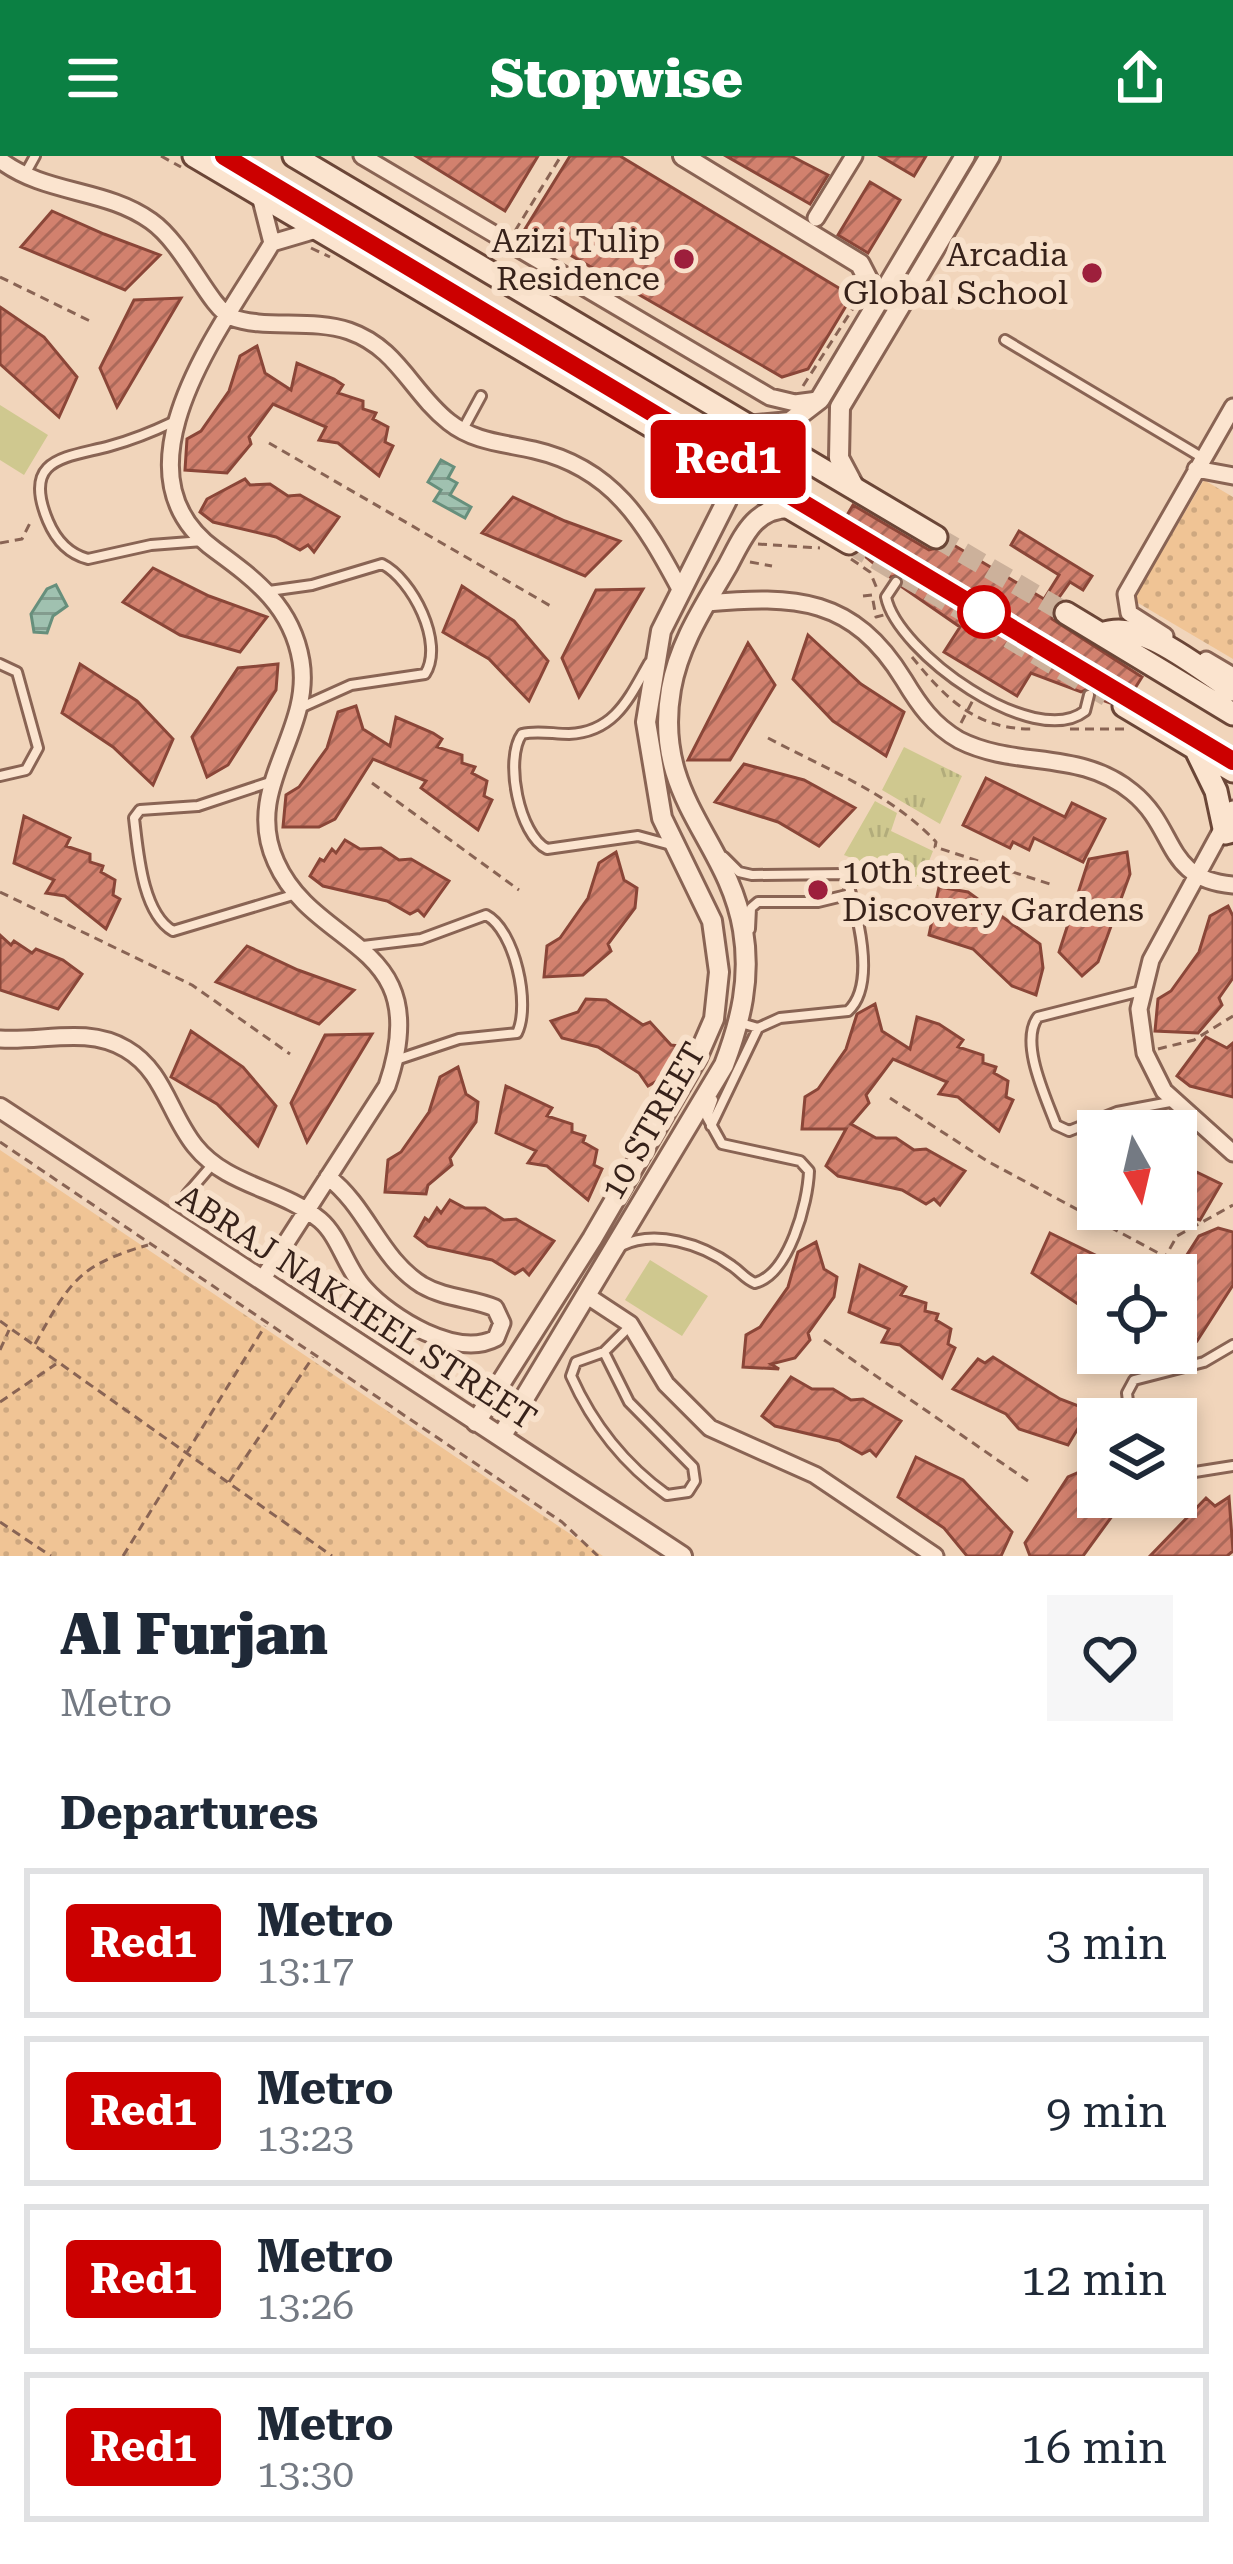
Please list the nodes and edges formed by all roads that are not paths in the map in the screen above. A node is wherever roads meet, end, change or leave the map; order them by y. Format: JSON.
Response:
{"nodes":[{"id":1,"x":35,"y":156,"type":"edge"},
{"id":2,"x":295,"y":156,"type":"edge"},
{"id":3,"x":362,"y":156,"type":"edge"},
{"id":4,"x":683,"y":156,"type":"edge"},
{"id":5,"x":965,"y":156,"type":"edge"},
{"id":6,"x":990,"y":156,"type":"edge"},
{"id":7,"x":850,"y":157,"type":"edge"},
{"id":8,"x":0,"y":160,"type":"edge"},
{"id":9,"x":193,"y":165,"type":"edge"},
{"id":10,"x":24,"y":176,"type":"junction"},
{"id":11,"x":260,"y":196,"type":"junction"},
{"id":12,"x":816,"y":218,"type":"dead end"},
{"id":13,"x":309,"y":237,"type":"junction"},
{"id":14,"x":272,"y":244,"type":"junction"},
{"id":15,"x":870,"y":297,"type":"junction"},
{"id":16,"x":229,"y":316,"type":"junction"},
{"id":17,"x":1005,"y":340,"type":"dead end"},
{"id":18,"x":481,"y":396,"type":"dead end"},
{"id":19,"x":820,"y":399,"type":"junction"},
{"id":20,"x":1233,"y":407,"type":"edge"},
{"id":21,"x":173,"y":422,"type":"junction"},
{"id":22,"x":746,"y":426,"type":"junction"},
{"id":23,"x":462,"y":431,"type":"junction"},
{"id":24,"x":1203,"y":458,"type":"junction"},
{"id":25,"x":718,"y":465,"type":"junction"},
{"id":26,"x":1229,"y":474,"type":"edge"},
{"id":27,"x":856,"y":490,"type":"junction"},
{"id":28,"x":791,"y":508,"type":"junction"},
{"id":29,"x":936,"y":537,"type":"tunnel mouth"},
{"id":30,"x":202,"y":541,"type":"junction"},
{"id":31,"x":843,"y":547,"type":"tunnel mouth"},
{"id":32,"x":896,"y":582,"type":"dead end"},
{"id":33,"x":680,"y":589,"type":"junction"},
{"id":34,"x":269,"y":591,"type":"junction"},
{"id":35,"x":711,"y":596,"type":"junction"},
{"id":36,"x":1066,"y":613,"type":"tunnel mouth"},
{"id":37,"x":1102,"y":634,"type":"junction"},
{"id":38,"x":653,"y":656,"type":"junction"},
{"id":39,"x":0,"y":664,"type":"edge"},
{"id":40,"x":674,"y":670,"type":"junction"},
{"id":41,"x":1233,"y":676,"type":"edge"},
{"id":42,"x":1233,"y":690,"type":"edge"},
{"id":43,"x":1089,"y":695,"type":"dead end"},
{"id":44,"x":1124,"y":706,"type":"tunnel mouth"},
{"id":45,"x":302,"y":707,"type":"junction"},
{"id":46,"x":1233,"y":714,"type":"edge"},
{"id":47,"x":1195,"y":748,"type":"junction"},
{"id":48,"x":1233,"y":771,"type":"edge"},
{"id":49,"x":0,"y":776,"type":"edge"},
{"id":50,"x":270,"y":782,"type":"junction"},
{"id":51,"x":1233,"y":809,"type":"edge"},
{"id":52,"x":1230,"y":830,"type":"edge"},
{"id":53,"x":706,"y":844,"type":"junction"},
{"id":54,"x":676,"y":848,"type":"junction"},
{"id":55,"x":1198,"y":880,"type":"junction"},
{"id":56,"x":1233,"y":885,"type":"edge"},
{"id":57,"x":851,"y":894,"type":"junction"},
{"id":58,"x":297,"y":895,"type":"junction"},
{"id":59,"x":363,"y":946,"type":"junction"},
{"id":60,"x":745,"y":948,"type":"junction"},
{"id":61,"x":1141,"y":991,"type":"junction"},
{"id":62,"x":749,"y":1025,"type":"junction"},
{"id":63,"x":0,"y":1039,"type":"edge"},
{"id":64,"x":395,"y":1060,"type":"junction"},
{"id":65,"x":724,"y":1065,"type":"junction"},
{"id":66,"x":1172,"y":1102,"type":"junction"},
{"id":67,"x":0,"y":1108,"type":"edge"},
{"id":68,"x":710,"y":1127,"type":"junction"},
{"id":69,"x":1233,"y":1153,"type":"edge"},
{"id":70,"x":213,"y":1164,"type":"junction"},
{"id":71,"x":328,"y":1178,"type":"junction"},
{"id":72,"x":187,"y":1194,"type":"dead end"},
{"id":73,"x":307,"y":1211,"type":"junction"},
{"id":74,"x":614,"y":1246,"type":"junction"},
{"id":75,"x":262,"y":1280,"type":"junction"},
{"id":76,"x":566,"y":1280,"type":"junction"},
{"id":77,"x":581,"y":1303,"type":"junction"},
{"id":78,"x":631,"y":1324,"type":"junction"},
{"id":79,"x":1233,"y":1345,"type":"edge"},
{"id":80,"x":604,"y":1352,"type":"junction"},
{"id":81,"x":1128,"y":1398,"type":"edge"},
{"id":82,"x":476,"y":1422,"type":"junction"},
{"id":83,"x":501,"y":1437,"type":"junction"},
{"id":84,"x":1233,"y":1466,"type":"edge"},
{"id":85,"x":1197,"y":1472,"type":"edge"},
{"id":86,"x":682,"y":1556,"type":"edge"},
{"id":87,"x":935,"y":1556,"type":"edge"}],
"edges":[{"from":1,"to":10,"type":"lane"},
{"from":2,"to":22,"type":"main road"},
{"from":3,"to":19,"type":"street"},
{"from":4,"to":15,"type":"street"},
{"from":5,"to":15,"type":"street"},
{"from":6,"to":27,"type":"street"},
{"from":7,"to":12,"type":"street"},
{"from":8,"to":10,"type":"street"},
{"from":9,"to":11,"type":"main road"},
{"from":10,"to":16,"type":"street"},
{"from":11,"to":13,"type":"main road"},
{"from":11,"to":14,"type":"street"},
{"from":13,"to":14,"type":"street"},
{"from":13,"to":25,"type":"main road"},
{"from":14,"to":16,"type":"street"},
{"from":15,"to":19,"type":"street"},
{"from":16,"to":21,"type":"street"},
{"from":16,"to":23,"type":"street"},
{"from":17,"to":24,"type":"lane"},
{"from":18,"to":23,"type":"lane"},
{"from":19,"to":22,"type":"street"},
{"from":20,"to":24,"type":"street"},
{"from":21,"to":30,"type":"street"},
{"from":21,"to":30,"type":"lane"},
{"from":22,"to":27,"type":"main road"},
{"from":23,"to":33,"type":"street"},
{"from":24,"to":26,"type":"street"},
{"from":24,"to":41,"type":"street"},
{"from":25,"to":28,"type":"main road"},
{"from":25,"to":33,"type":"street","name":"10 STREET"},
{"from":27,"to":29,"type":"main road"},
{"from":28,"to":31,"type":"main road"},
{"from":28,"to":35,"type":"street","name":"10 STREET"},
{"from":30,"to":34,"type":"street"},
{"from":32,"to":43,"type":"lane"},
{"from":33,"to":38,"type":"street","name":"10 STREET"},
{"from":34,"to":45,"type":"street"},
{"from":34,"to":45,"type":"lane"},
{"from":35,"to":40,"type":"street","name":"10 STREET"},
{"from":35,"to":55,"type":"street"},
{"from":36,"to":37,"type":"main road"},
{"from":37,"to":42,"type":"main road"},
{"from":37,"to":46,"type":"main road"},
{"from":38,"to":40,"type":"street"},
{"from":38,"to":54,"type":"street","name":"10 STREET"},
{"from":38,"to":54,"type":"lane"},
{"from":39,"to":49,"type":"lane"},
{"from":40,"to":53,"type":"street","name":"10 STREET"},
{"from":44,"to":47,"type":"main road"},
{"from":45,"to":50,"type":"street"},
{"from":47,"to":48,"type":"main road"},
{"from":47,"to":52,"type":"main road"},
{"from":50,"to":58,"type":"street"},
{"from":50,"to":58,"type":"lane"},
{"from":51,"to":52,"type":"street"},
{"from":52,"to":55,"type":"street"},
{"from":53,"to":57,"type":"lane"},
{"from":53,"to":60,"type":"street","name":"10 STREET"},
{"from":54,"to":76,"type":"street","name":"10 STREET"},
{"from":55,"to":56,"type":"street"},
{"from":55,"to":61,"type":"street"},
{"from":57,"to":60,"type":"lane"},
{"from":57,"to":62,"type":"lane"},
{"from":58,"to":59,"type":"street"},
{"from":59,"to":64,"type":"street"},
{"from":59,"to":64,"type":"lane"},
{"from":60,"to":62,"type":"street","name":"10 STREET"},
{"from":61,"to":66,"type":"street"},
{"from":61,"to":66,"type":"lane"},
{"from":62,"to":65,"type":"street","name":"10 STREET"},
{"from":62,"to":68,"type":"lane"},
{"from":63,"to":70,"type":"street"},
{"from":64,"to":71,"type":"street"},
{"from":65,"to":68,"type":"lane"},
{"from":65,"to":74,"type":"street","name":"10 STREET"},
{"from":66,"to":69,"type":"street"},
{"from":67,"to":75,"type":"street","name":"ABRAJ NAKHEEL STREET"},
{"from":68,"to":74,"type":"lane"},
{"from":70,"to":72,"type":"lane"},
{"from":70,"to":73,"type":"street"},
{"from":71,"to":73,"type":"street"},
{"from":71,"to":73,"type":"street"},
{"from":73,"to":75,"type":"street"},
{"from":74,"to":77,"type":"street","name":"10 STREET"},
{"from":75,"to":82,"type":"street","name":"ABRAJ NAKHEEL STREET"},
{"from":76,"to":77,"type":"street"},
{"from":76,"to":82,"type":"street","name":"10 STREET"},
{"from":77,"to":78,"type":"street"},
{"from":77,"to":83,"type":"street","name":"10 STREET"},
{"from":78,"to":80,"type":"lane"},
{"from":78,"to":87,"type":"street"},
{"from":79,"to":81,"type":"lane"},
{"from":80,"to":80,"type":"lane"},
{"from":82,"to":83,"type":"street","name":"ABRAJ NAKHEEL STREET"},
{"from":83,"to":86,"type":"street","name":"ABRAJ NAKHEEL STREET"},
{"from":84,"to":85,"type":"lane"}]}
